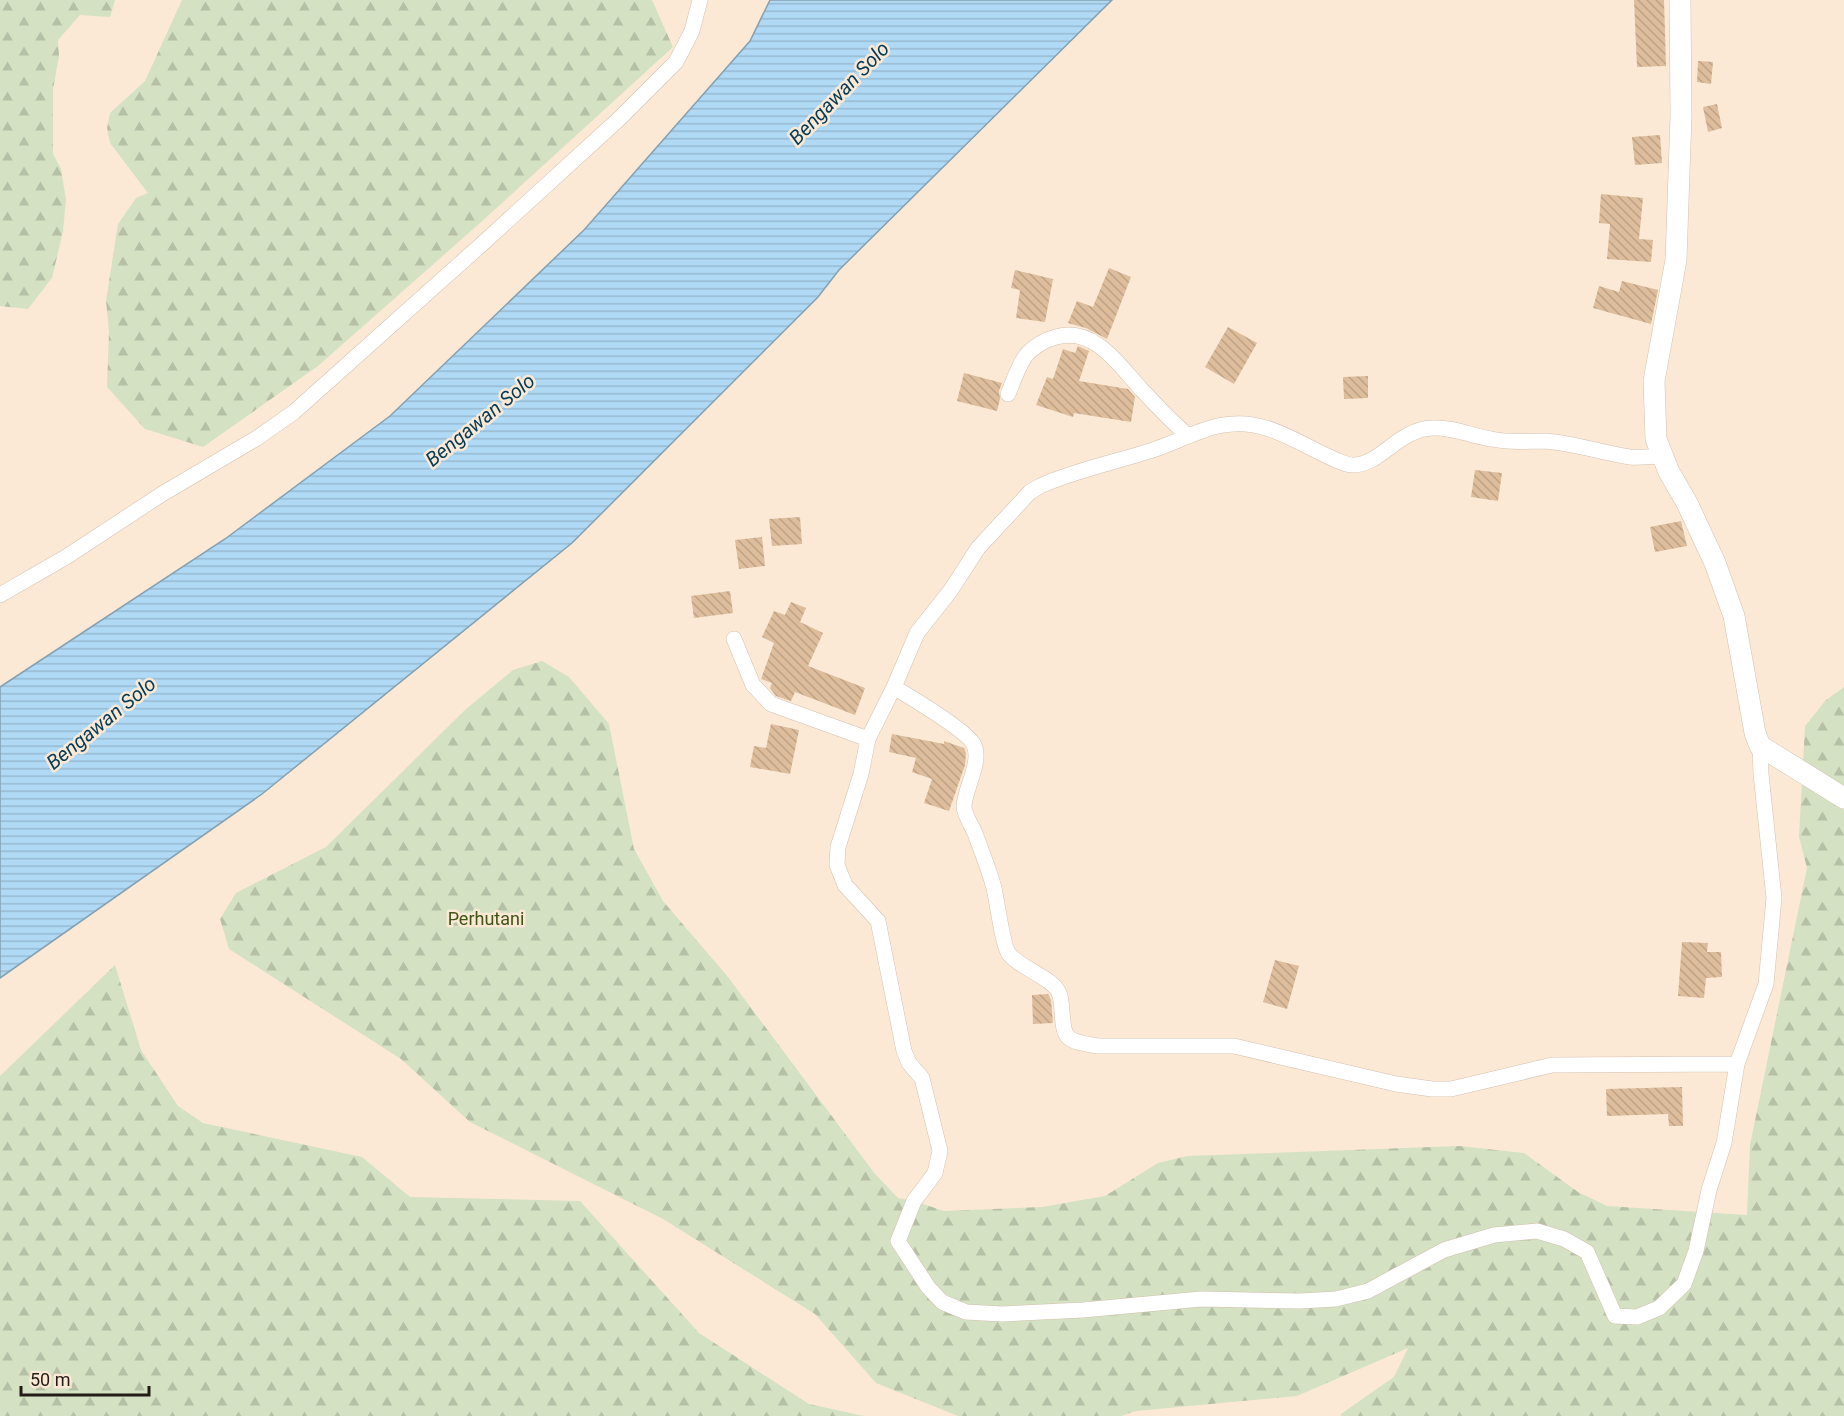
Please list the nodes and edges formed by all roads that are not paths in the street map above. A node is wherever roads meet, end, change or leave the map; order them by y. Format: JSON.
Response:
{"nodes":[{"id":1,"x":699,"y":0,"type":"edge"},
{"id":2,"x":1680,"y":0,"type":"edge"},
{"id":3,"x":1008,"y":394,"type":"dead end"},
{"id":4,"x":1187,"y":435,"type":"junction"},
{"id":5,"x":1662,"y":456,"type":"junction"},
{"id":6,"x":0,"y":595,"type":"edge"},
{"id":7,"x":734,"y":639,"type":"dead end"},
{"id":8,"x":894,"y":687,"type":"junction"},
{"id":9,"x":868,"y":739,"type":"junction"},
{"id":10,"x":1761,"y":746,"type":"junction"},
{"id":11,"x":1844,"y":798,"type":"edge"},
{"id":12,"x":1737,"y":1064,"type":"junction"}],
"edges":[{"from":1,"to":6,"type":"street"},
{"from":2,"to":5,"type":"street"},
{"from":3,"to":4,"type":"street"},
{"from":4,"to":5,"type":"street"},
{"from":4,"to":8,"type":"street"},
{"from":5,"to":10,"type":"street"},
{"from":7,"to":9,"type":"street"},
{"from":8,"to":9,"type":"street"},
{"from":8,"to":12,"type":"street"},
{"from":9,"to":12,"type":"street"},
{"from":10,"to":11,"type":"street"},
{"from":10,"to":12,"type":"street"}]}
